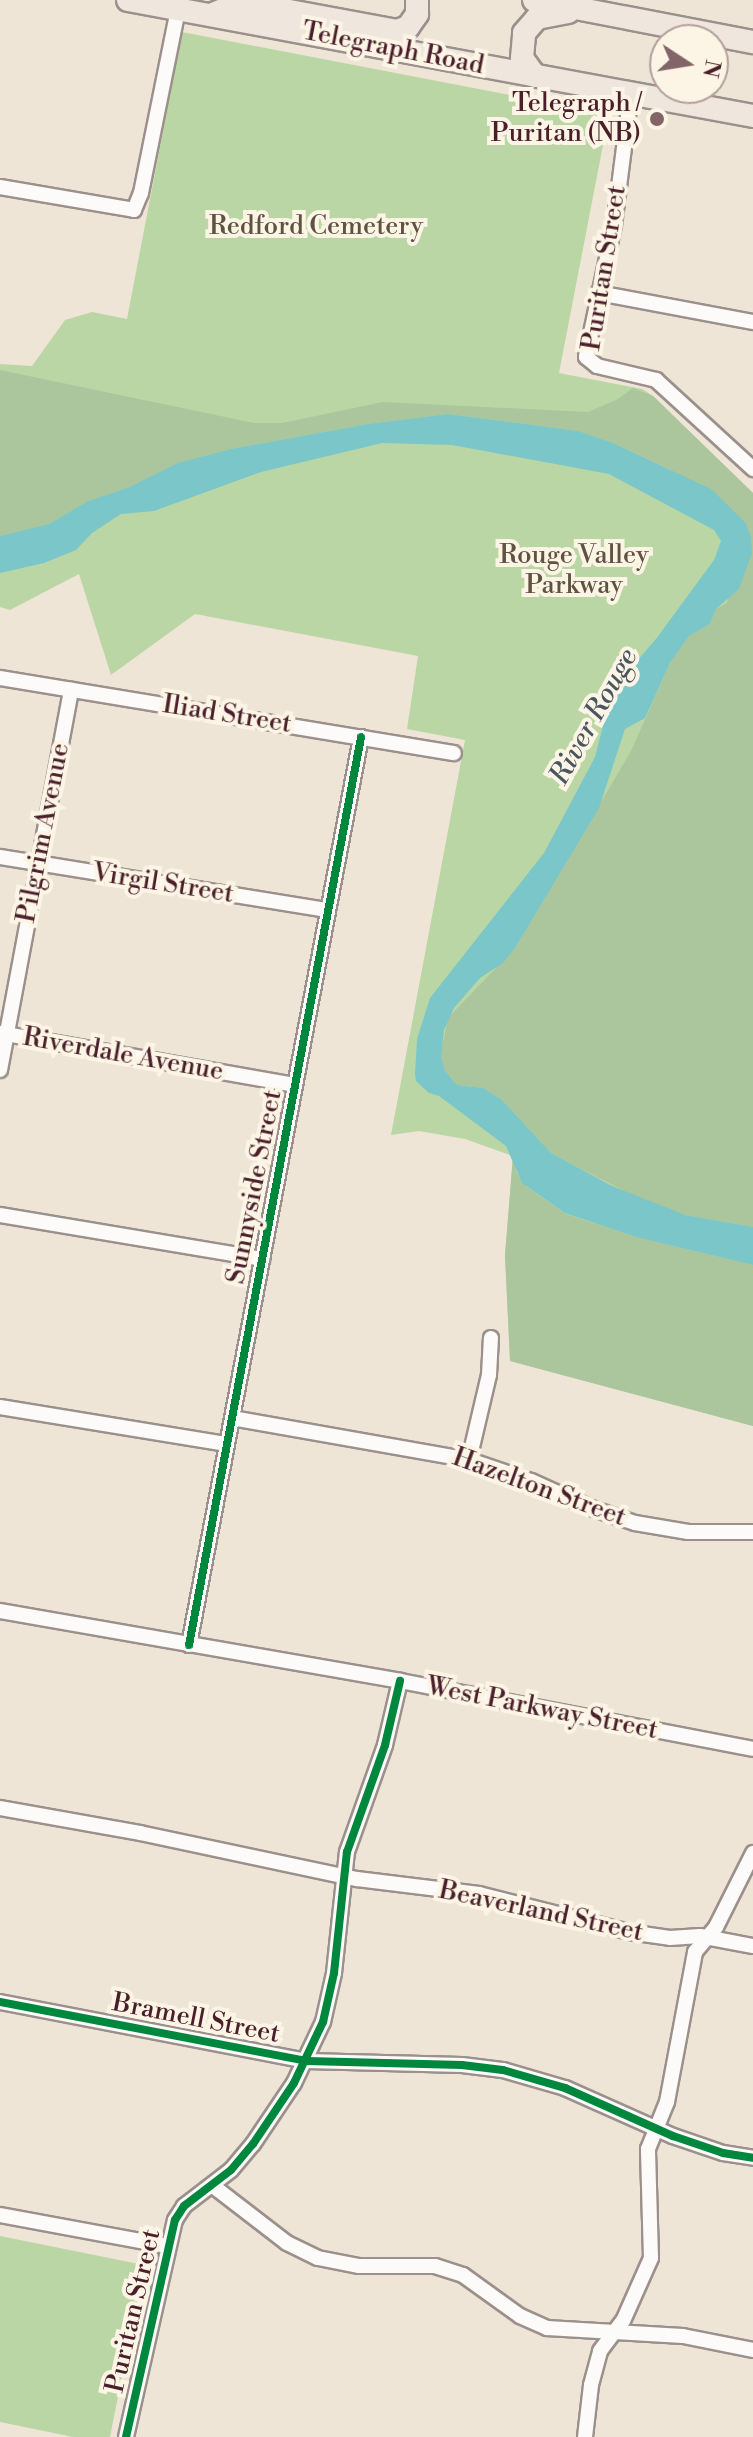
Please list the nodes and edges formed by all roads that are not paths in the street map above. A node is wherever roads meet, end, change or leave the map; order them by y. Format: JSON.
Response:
{"nodes":[{"id":1,"x":128,"y":0,"type":"edge"},
{"id":2,"x":417,"y":0,"type":"edge"},
{"id":3,"x":534,"y":0,"type":"edge"},
{"id":4,"x":599,"y":8,"type":"edge"},
{"id":5,"x":178,"y":9,"type":"junction"},
{"id":6,"x":211,"y":15,"type":"junction"},
{"id":7,"x":753,"y":42,"type":"edge"},
{"id":8,"x":535,"y":76,"type":"junction"},
{"id":9,"x":631,"y":93,"type":"junction"},
{"id":10,"x":753,"y":116,"type":"edge"},
{"id":11,"x":0,"y":187,"type":"edge"},
{"id":12,"x":598,"y":293,"type":"junction"},
{"id":13,"x":753,"y":322,"type":"edge"},
{"id":14,"x":753,"y":469,"type":"edge"},
{"id":15,"x":0,"y":678,"type":"edge"},
{"id":16,"x":71,"y":690,"type":"junction"},
{"id":17,"x":361,"y":737,"type":"junction"},
{"id":18,"x":454,"y":753,"type":"dead end"},
{"id":19,"x":0,"y":857,"type":"edge"},
{"id":20,"x":38,"y":865,"type":"junction"},
{"id":21,"x":327,"y":910,"type":"junction"},
{"id":22,"x":3,"y":1033,"type":"edge"},
{"id":23,"x":0,"y":1070,"type":"edge"},
{"id":24,"x":294,"y":1085,"type":"junction"},
{"id":25,"x":0,"y":1215,"type":"edge"},
{"id":26,"x":262,"y":1259,"type":"junction"},
{"id":27,"x":491,"y":1338,"type":"dead end"},
{"id":28,"x":0,"y":1407,"type":"edge"},
{"id":29,"x":232,"y":1418,"type":"junction"},
{"id":30,"x":227,"y":1444,"type":"junction"},
{"id":31,"x":469,"y":1460,"type":"junction"},
{"id":32,"x":753,"y":1532,"type":"edge"},
{"id":33,"x":0,"y":1611,"type":"edge"},
{"id":34,"x":189,"y":1645,"type":"junction"},
{"id":35,"x":400,"y":1681,"type":"junction"},
{"id":36,"x":753,"y":1749,"type":"edge"},
{"id":37,"x":0,"y":1808,"type":"edge"},
{"id":38,"x":753,"y":1853,"type":"edge"},
{"id":39,"x":343,"y":1875,"type":"junction"},
{"id":40,"x":706,"y":1938,"type":"junction"},
{"id":41,"x":753,"y":1946,"type":"edge"},
{"id":42,"x":0,"y":2002,"type":"edge"},
{"id":43,"x":307,"y":2061,"type":"junction"},
{"id":44,"x":657,"y":2129,"type":"junction"},
{"id":45,"x":753,"y":2158,"type":"edge"},
{"id":46,"x":213,"y":2186,"type":"junction"},
{"id":47,"x":0,"y":2215,"type":"edge"},
{"id":48,"x":167,"y":2246,"type":"junction"},
{"id":49,"x":613,"y":2334,"type":"junction"},
{"id":50,"x":753,"y":2350,"type":"edge"},
{"id":51,"x":126,"y":2437,"type":"edge"},
{"id":52,"x":585,"y":2437,"type":"edge"}],
"edges":[{"from":1,"to":5,"type":"main road","name":"Telegraph Road"},
{"from":2,"to":6,"type":"main road"},
{"from":3,"to":4,"type":"main road"},
{"from":4,"to":7,"type":"main road"},
{"from":4,"to":8,"type":"main road"},
{"from":5,"to":6,"type":"main road","name":"Telegraph Road"},
{"from":5,"to":11,"type":"street"},
{"from":6,"to":8,"type":"main road","name":"Telegraph Road"},
{"from":8,"to":9,"type":"main road","name":"Telegraph Road"},
{"from":9,"to":10,"type":"main road","name":"Telegraph Road"},
{"from":9,"to":12,"type":"street","name":"Puritan Street"},
{"from":12,"to":13,"type":"street"},
{"from":12,"to":14,"type":"street","name":"Puritan Street"},
{"from":15,"to":16,"type":"street","name":"Iliad Street"},
{"from":16,"to":17,"type":"street","name":"Iliad Street"},
{"from":16,"to":20,"type":"street","name":"Pilgrim Avenue"},
{"from":17,"to":18,"type":"street","name":"Iliad Street"},
{"from":17,"to":21,"type":"street","name":"Sunnyside Street"},
{"from":19,"to":20,"type":"street","name":"Virgil Street"},
{"from":20,"to":21,"type":"street","name":"Virgil Street"},
{"from":20,"to":22,"type":"street","name":"Pilgrim Avenue"},
{"from":21,"to":24,"type":"street","name":"Sunnyside Street"},
{"from":22,"to":23,"type":"street","name":"Pilgrim Avenue"},
{"from":22,"to":24,"type":"street","name":"Riverdale Avenue"},
{"from":24,"to":26,"type":"street","name":"Sunnyside Street"},
{"from":25,"to":26,"type":"street"},
{"from":26,"to":29,"type":"street","name":"Sunnyside Street"},
{"from":27,"to":31,"type":"street"},
{"from":28,"to":30,"type":"street"},
{"from":29,"to":30,"type":"street","name":"Sunnyside Street"},
{"from":29,"to":31,"type":"street","name":"Hazelton Street"},
{"from":30,"to":34,"type":"street","name":"Sunnyside Street"},
{"from":31,"to":32,"type":"street","name":"Hazelton Street"},
{"from":33,"to":34,"type":"street","name":"West Parkway Street"},
{"from":34,"to":35,"type":"street","name":"West Parkway Street"},
{"from":35,"to":36,"type":"street","name":"West Parkway Street"},
{"from":35,"to":39,"type":"street","name":"Puritan Street"},
{"from":37,"to":39,"type":"street","name":"Beaverland Street"},
{"from":38,"to":40,"type":"street"},
{"from":39,"to":40,"type":"street","name":"Beaverland Street"},
{"from":39,"to":43,"type":"street","name":"Puritan Street"},
{"from":40,"to":41,"type":"street","name":"Beaverland Street"},
{"from":40,"to":44,"type":"street"},
{"from":42,"to":43,"type":"street","name":"Bramell Street"},
{"from":43,"to":44,"type":"street","name":"Bramell Street"},
{"from":43,"to":46,"type":"street","name":"Puritan Street"},
{"from":44,"to":45,"type":"street","name":"Bramell Street"},
{"from":44,"to":49,"type":"street"},
{"from":46,"to":48,"type":"street","name":"Puritan Street"},
{"from":46,"to":49,"type":"street"},
{"from":47,"to":48,"type":"street"},
{"from":48,"to":51,"type":"street","name":"Puritan Street"},
{"from":49,"to":50,"type":"street"},
{"from":49,"to":52,"type":"street"}]}
